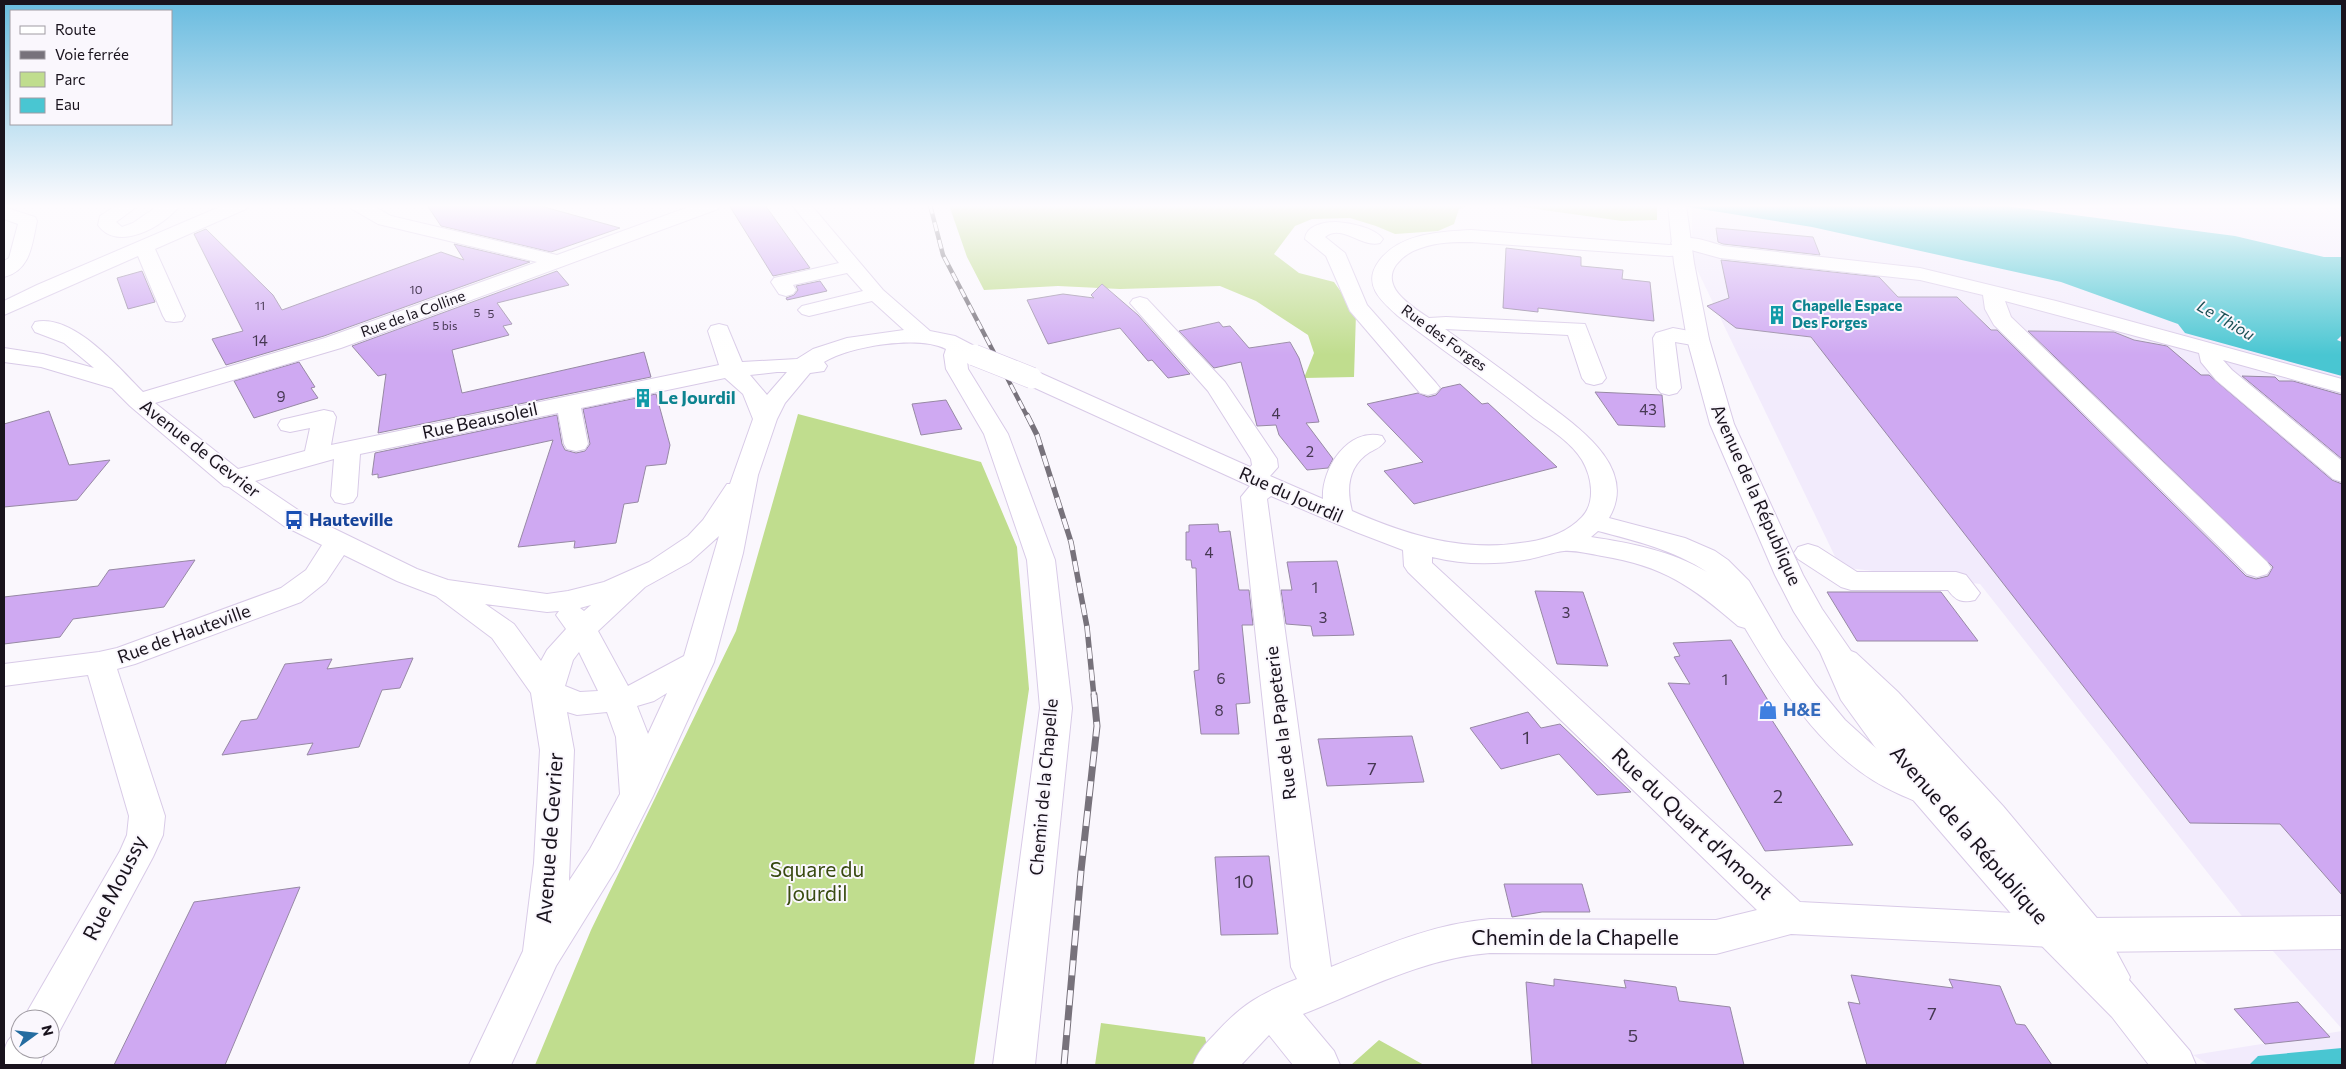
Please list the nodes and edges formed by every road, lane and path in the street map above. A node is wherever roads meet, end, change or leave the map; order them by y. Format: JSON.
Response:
{"nodes":[{"id":1,"x":19,"y":255,"type":"edge"},
{"id":2,"x":114,"y":255,"type":"edge"},
{"id":3,"x":148,"y":255,"type":"edge"},
{"id":4,"x":532,"y":255,"type":"edge"},
{"id":5,"x":575,"y":255,"type":"edge"},
{"id":6,"x":842,"y":255,"type":"edge"},
{"id":7,"x":1336,"y":255,"type":"edge"},
{"id":8,"x":1396,"y":255,"type":"edge"},
{"id":9,"x":1684,"y":255,"type":"edge"},
{"id":10,"x":1746,"y":255,"type":"edge"},
{"id":11,"x":558,"y":261,"type":"junction"},
{"id":12,"x":851,"y":266,"type":"junction"},
{"id":13,"x":4,"y":271,"type":"edge"},
{"id":14,"x":78,"y":274,"type":"junction"},
{"id":15,"x":786,"y":290,"type":"dead end"},
{"id":16,"x":1992,"y":291,"type":"junction"},
{"id":17,"x":876,"y":294,"type":"junction"},
{"id":18,"x":1140,"y":304,"type":"dead end"},
{"id":19,"x":4,"y":309,"type":"edge"},
{"id":20,"x":809,"y":310,"type":"dead end"},
{"id":21,"x":4,"y":313,"type":"edge"},
{"id":22,"x":174,"y":316,"type":"dead end"},
{"id":23,"x":41,"y":321,"type":"junction"},
{"id":24,"x":1421,"y":322,"type":"junction"},
{"id":25,"x":1374,"y":330,"type":"junction"},
{"id":26,"x":719,"y":332,"type":"dead end"},
{"id":27,"x":923,"y":336,"type":"junction"},
{"id":28,"x":1698,"y":339,"type":"junction"},
{"id":29,"x":4,"y":348,"type":"edge"},
{"id":30,"x":2210,"y":350,"type":"junction"},
{"id":31,"x":906,"y":352,"type":"junction"},
{"id":32,"x":962,"y":352,"type":"junction"},
{"id":33,"x":4,"y":355,"type":"edge"},
{"id":34,"x":729,"y":370,"type":"junction"},
{"id":35,"x":806,"y":371,"type":"junction"},
{"id":36,"x":1594,"y":378,"type":"dead end"},
{"id":37,"x":2342,"y":386,"type":"edge"},
{"id":38,"x":1428,"y":388,"type":"dead end"},
{"id":39,"x":1669,"y":388,"type":"dead end"},
{"id":40,"x":130,"y":393,"type":"junction"},
{"id":41,"x":568,"y":403,"type":"junction"},
{"id":42,"x":765,"y":419,"type":"junction"},
{"id":43,"x":290,"y":425,"type":"dead end"},
{"id":44,"x":1373,"y":441,"type":"dead end"},
{"id":45,"x":576,"y":444,"type":"dead end"},
{"id":46,"x":348,"y":449,"type":"junction"},
{"id":47,"x":317,"y":456,"type":"junction"},
{"id":48,"x":2342,"y":474,"type":"edge"},
{"id":49,"x":745,"y":475,"type":"junction"},
{"id":50,"x":233,"y":480,"type":"junction"},
{"id":51,"x":1260,"y":482,"type":"junction"},
{"id":52,"x":344,"y":496,"type":"dead end"},
{"id":53,"x":1340,"y":516,"type":"junction"},
{"id":54,"x":1594,"y":522,"type":"junction"},
{"id":55,"x":338,"y":542,"type":"junction"},
{"id":56,"x":1563,"y":542,"type":"junction"},
{"id":57,"x":1417,"y":545,"type":"junction"},
{"id":58,"x":1808,"y":553,"type":"dead end"},
{"id":59,"x":2257,"y":568,"type":"dead end"},
{"id":60,"x":635,"y":582,"type":"junction"},
{"id":61,"x":443,"y":588,"type":"junction"},
{"id":62,"x":1965,"y":592,"type":"dead end"},
{"id":63,"x":561,"y":602,"type":"junction"},
{"id":64,"x":1759,"y":628,"type":"junction"},
{"id":65,"x":582,"y":629,"type":"junction"},
{"id":66,"x":1835,"y":650,"type":"junction"},
{"id":67,"x":698,"y":662,"type":"junction"},
{"id":68,"x":99,"y":664,"type":"junction"},
{"id":69,"x":4,"y":675,"type":"edge"},
{"id":70,"x":548,"y":691,"type":"junction"},
{"id":71,"x":618,"y":700,"type":"junction"},
{"id":72,"x":1926,"y":792,"type":"junction"},
{"id":73,"x":636,"y":796,"type":"junction"},
{"id":74,"x":1990,"y":816,"type":"junction"},
{"id":75,"x":1790,"y":918,"type":"junction"},
{"id":76,"x":2069,"y":933,"type":"junction"},
{"id":77,"x":2342,"y":933,"type":"edge"},
{"id":78,"x":541,"y":956,"type":"junction"},
{"id":79,"x":1311,"y":967,"type":"dead end"},
{"id":80,"x":50,"y":1009,"type":"edge"},
{"id":81,"x":1274,"y":1009,"type":"junction"},
{"id":82,"x":1313,"y":1058,"type":"edge"},
{"id":83,"x":490,"y":1065,"type":"edge"},
{"id":84,"x":1014,"y":1065,"type":"edge"},
{"id":85,"x":1214,"y":1065,"type":"edge"},
{"id":86,"x":2176,"y":1065,"type":"edge"}],
"edges":[{"from":1,"to":13,"type":"street"},
{"from":2,"to":14,"type":"street"},
{"from":3,"to":22,"type":"street"},
{"from":4,"to":11,"type":"street"},
{"from":5,"to":11,"type":"street","name":"Rue de la Colline"},
{"from":6,"to":12,"type":"street"},
{"from":7,"to":25,"type":"street"},
{"from":8,"to":24,"type":"street","name":"Rue des Forges"},
{"from":9,"to":28,"type":"street","name":"Avenue de la République"},
{"from":10,"to":16,"type":"street"},
{"from":11,"to":40,"type":"street","name":"Rue de la Colline"},
{"from":12,"to":15,"type":"street"},
{"from":12,"to":17,"type":"street"},
{"from":14,"to":19,"type":"street"},
{"from":14,"to":23,"type":"street"},
{"from":16,"to":30,"type":"street"},
{"from":16,"to":59,"type":"street"},
{"from":17,"to":20,"type":"street"},
{"from":17,"to":27,"type":"street"},
{"from":18,"to":51,"type":"street"},
{"from":21,"to":23,"type":"street","name":"Avenue de Gevrier"},
{"from":23,"to":29,"type":"street"},
{"from":23,"to":40,"type":"street","name":"Avenue de Gevrier"},
{"from":24,"to":25,"type":"street"},
{"from":24,"to":36,"type":"street"},
{"from":24,"to":54,"type":"street","name":"Rue des Forges"},
{"from":25,"to":38,"type":"street"},
{"from":26,"to":34,"type":"street"},
{"from":27,"to":31,"type":"street"},
{"from":27,"to":32,"type":"street"},
{"from":27,"to":35,"type":"street","name":"Avenue de Gevrier"},
{"from":28,"to":39,"type":"street"},
{"from":28,"to":66,"type":"street","name":"Avenue de la République"},
{"from":30,"to":37,"type":"street"},
{"from":30,"to":48,"type":"street"},
{"from":31,"to":32,"type":"street"},
{"from":31,"to":35,"type":"street"},
{"from":32,"to":51,"type":"street","name":"Rue du Jourdil","bridge":true},
{"from":32,"to":84,"type":"street","name":"Chemin de la Chapelle"},
{"from":33,"to":40,"type":"street","name":"Avenue de Gevrier"},
{"from":34,"to":35,"type":"street","name":"Rue Beausoleil"},
{"from":34,"to":41,"type":"street","name":"Rue Beausoleil"},
{"from":34,"to":42,"type":"street"},
{"from":35,"to":42,"type":"street","name":"Avenue de Gevrier"},
{"from":40,"to":50,"type":"street","name":"Avenue de Gevrier"},
{"from":41,"to":45,"type":"street"},
{"from":41,"to":46,"type":"street","name":"Rue Beausoleil"},
{"from":42,"to":49,"type":"street","name":"Avenue de Gevrier"},
{"from":43,"to":47,"type":"street"},
{"from":44,"to":53,"type":"street"},
{"from":46,"to":47,"type":"street","name":"Rue Beausoleil"},
{"from":46,"to":52,"type":"street"},
{"from":47,"to":50,"type":"street","name":"Rue Beausoleil"},
{"from":49,"to":60,"type":"street","name":"Avenue de Gevrier"},
{"from":49,"to":67,"type":"street","name":"Avenue de Gevrier"},
{"from":50,"to":55,"type":"street","name":"Avenue de Gevrier"},
{"from":51,"to":53,"type":"street","name":"Rue du Jourdil"},
{"from":51,"to":79,"type":"street","name":"Rue de la Papeterie"},
{"from":53,"to":57,"type":"street","name":"Rue du Jourdil"},
{"from":54,"to":56,"type":"street","name":"Rue du Jourdil"},
{"from":54,"to":64,"type":"street","name":"Rue du Jourdil"},
{"from":55,"to":61,"type":"street","name":"Avenue de Gevrier"},
{"from":55,"to":68,"type":"street","name":"Rue de Hauteville"},
{"from":56,"to":57,"type":"street","name":"Rue du Jourdil"},
{"from":56,"to":64,"type":"street","name":"Rue du Jourdil"},
{"from":57,"to":75,"type":"street","name":"Rue du Quart d'Amont"},
{"from":58,"to":62,"type":"street"},
{"from":60,"to":63,"type":"street","name":"Avenue de Gevrier"},
{"from":60,"to":65,"type":"street","name":"Avenue de Gevrier"},
{"from":61,"to":63,"type":"street","name":"Avenue de Gevrier"},
{"from":61,"to":70,"type":"street","name":"Avenue de Gevrier"},
{"from":63,"to":65,"type":"street"},
{"from":64,"to":72,"type":"street","name":"Rue du Jourdil"},
{"from":65,"to":70,"type":"street","name":"Avenue de Gevrier"},
{"from":65,"to":71,"type":"street"},
{"from":66,"to":72,"type":"street","name":"Avenue de la République"},
{"from":66,"to":74,"type":"street","name":"Avenue de la République"},
{"from":67,"to":71,"type":"street","name":"Avenue de Gevrier"},
{"from":67,"to":73,"type":"street","name":"Avenue de Gevrier"},
{"from":68,"to":69,"type":"street","name":"Rue de Hauteville"},
{"from":68,"to":80,"type":"street","name":"Rue Moussy"},
{"from":70,"to":71,"type":"street","name":"Avenue de Gevrier"},
{"from":70,"to":78,"type":"street","name":"Avenue de Gevrier"},
{"from":71,"to":73,"type":"street"},
{"from":72,"to":74,"type":"street","name":"Rue du Jourdil"},
{"from":72,"to":76,"type":"street","name":"Avenue de la République"},
{"from":73,"to":78,"type":"street","name":"Avenue de Gevrier"},
{"from":74,"to":76,"type":"street","name":"Avenue de la République"},
{"from":75,"to":76,"type":"street"},
{"from":75,"to":81,"type":"street","name":"Chemin de la Chapelle"},
{"from":76,"to":77,"type":"street"},
{"from":76,"to":86,"type":"street","name":"Avenue de la République"},
{"from":78,"to":83,"type":"street","name":"Avenue de Gevrier"},
{"from":81,"to":82,"type":"street"},
{"from":81,"to":85,"type":"street","name":"Chemin de la Chapelle"}]}
